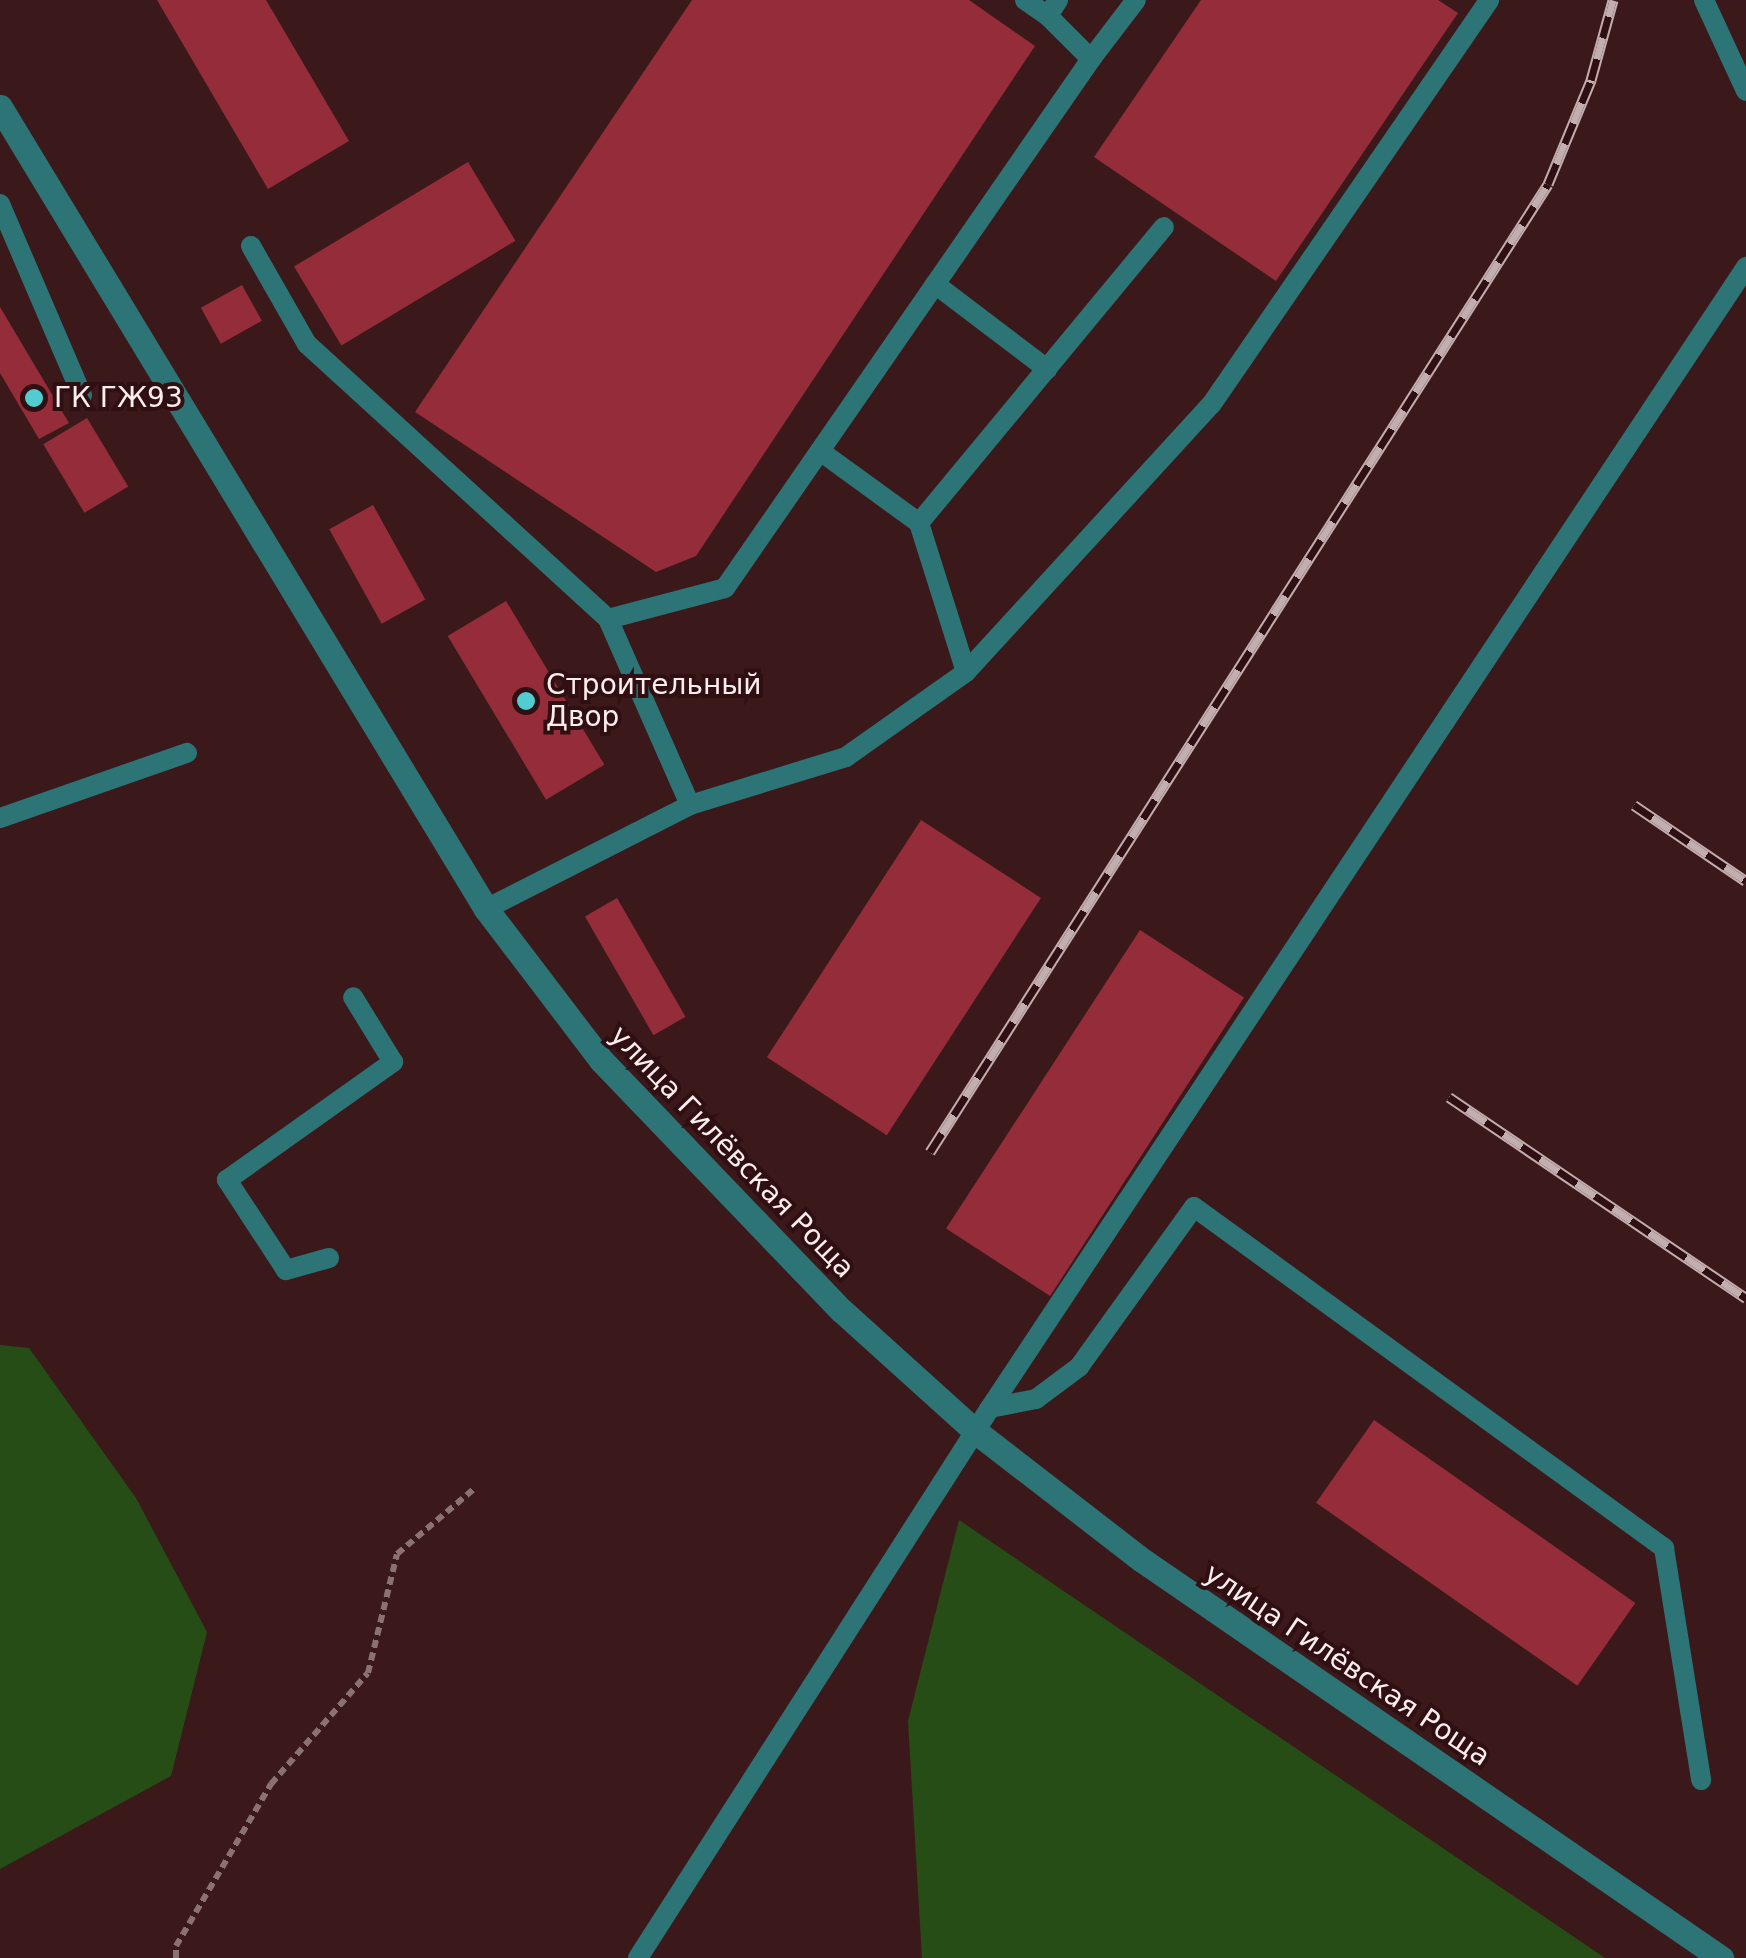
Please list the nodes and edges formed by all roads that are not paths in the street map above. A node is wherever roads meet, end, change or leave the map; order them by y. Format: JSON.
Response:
{"nodes":[{"id":1,"x":1025,"y":0,"type":"edge"},
{"id":2,"x":1136,"y":0,"type":"edge"},
{"id":3,"x":1489,"y":0,"type":"edge"},
{"id":4,"x":1704,"y":0,"type":"edge"},
{"id":5,"x":1053,"y":8,"type":"edge"},
{"id":6,"x":1091,"y":59,"type":"junction"},
{"id":7,"x":1746,"y":91,"type":"edge"},
{"id":8,"x":0,"y":107,"type":"edge"},
{"id":9,"x":0,"y":204,"type":"edge"},
{"id":10,"x":1164,"y":227,"type":"dead end"},
{"id":11,"x":251,"y":246,"type":"dead end"},
{"id":12,"x":1746,"y":266,"type":"edge"},
{"id":13,"x":935,"y":284,"type":"junction"},
{"id":14,"x":1047,"y":368,"type":"junction"},
{"id":15,"x":82,"y":395,"type":"dead end"},
{"id":16,"x":820,"y":451,"type":"junction"},
{"id":17,"x":919,"y":523,"type":"junction"},
{"id":18,"x":608,"y":619,"type":"junction"},
{"id":19,"x":966,"y":672,"type":"junction"},
{"id":20,"x":186,"y":753,"type":"dead end"},
{"id":21,"x":690,"y":805,"type":"junction"},
{"id":22,"x":0,"y":818,"type":"edge"},
{"id":23,"x":486,"y":909,"type":"junction"},
{"id":24,"x":352,"y":998,"type":"dead end"},
{"id":25,"x":329,"y":1258,"type":"dead end"},
{"id":26,"x":990,"y":1408,"type":"junction"},
{"id":27,"x":975,"y":1431,"type":"junction"},
{"id":28,"x":1701,"y":1780,"type":"dead end"},
{"id":29,"x":638,"y":1958,"type":"edge"},
{"id":30,"x":1721,"y":1958,"type":"edge"}],
"edges":[{"from":1,"to":5,"type":"lane"},
{"from":2,"to":6,"type":"lane"},
{"from":3,"to":19,"type":"lane"},
{"from":4,"to":7,"type":"lane"},
{"from":5,"to":6,"type":"lane"},
{"from":6,"to":13,"type":"lane"},
{"from":8,"to":23,"type":"street","name":"улица Гилёвская Роща"},
{"from":9,"to":15,"type":"lane"},
{"from":10,"to":14,"type":"lane"},
{"from":11,"to":18,"type":"lane"},
{"from":12,"to":26,"type":"lane"},
{"from":13,"to":14,"type":"lane"},
{"from":13,"to":16,"type":"lane"},
{"from":14,"to":17,"type":"lane"},
{"from":16,"to":17,"type":"lane"},
{"from":16,"to":18,"type":"lane"},
{"from":17,"to":19,"type":"lane"},
{"from":18,"to":21,"type":"lane"},
{"from":19,"to":21,"type":"lane"},
{"from":20,"to":22,"type":"lane"},
{"from":21,"to":23,"type":"lane"},
{"from":23,"to":27,"type":"street","name":"улица Гилёвская Роща"},
{"from":24,"to":25,"type":"lane"},
{"from":26,"to":27,"type":"lane"},
{"from":26,"to":28,"type":"lane"},
{"from":27,"to":29,"type":"lane"},
{"from":27,"to":30,"type":"street","name":"улица Гилёвская Роща"}]}
